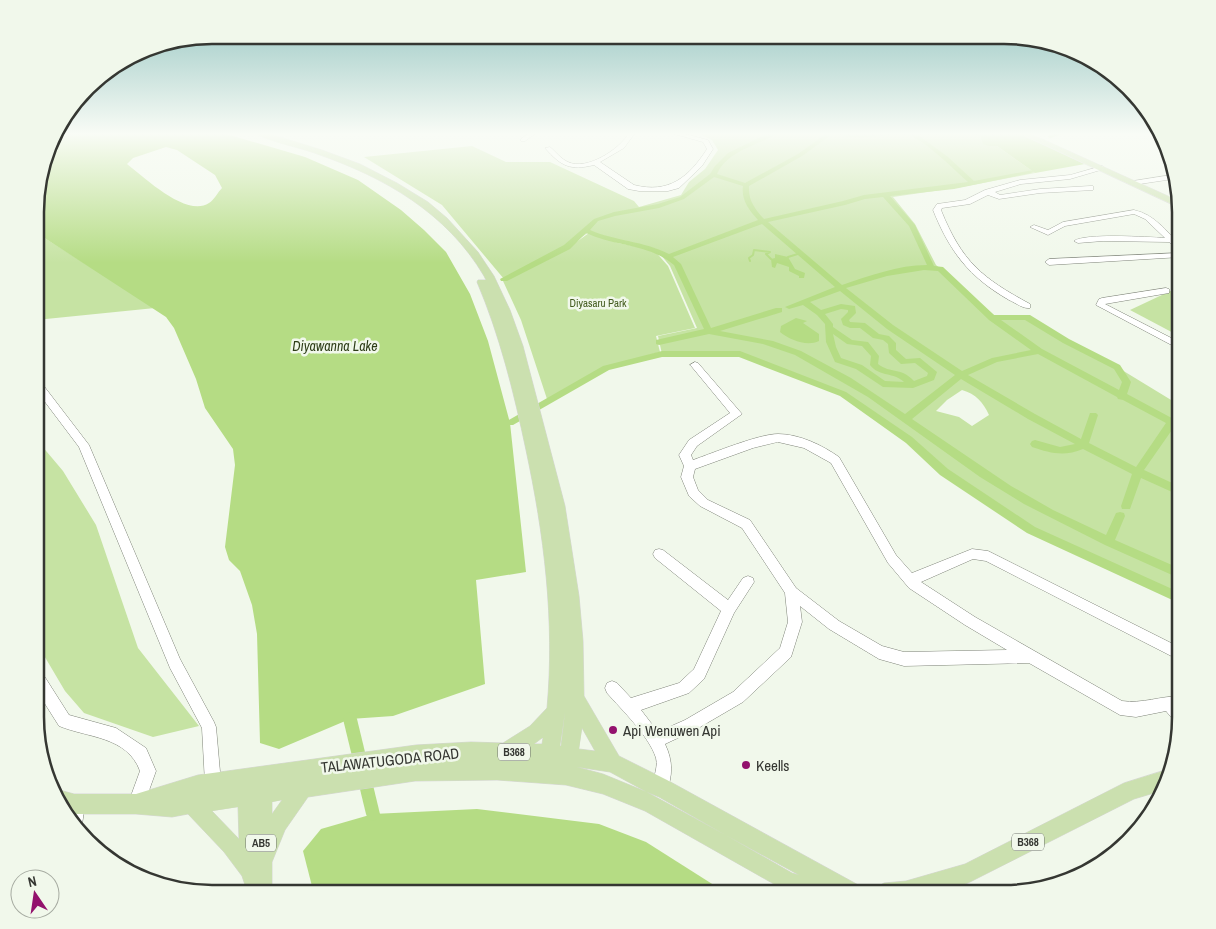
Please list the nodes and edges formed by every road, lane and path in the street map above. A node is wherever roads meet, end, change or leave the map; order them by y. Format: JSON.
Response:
{"nodes":[{"id":1,"x":367,"y":176,"type":"edge"},
{"id":2,"x":379,"y":176,"type":"edge"},
{"id":3,"x":616,"y":176,"type":"edge"},
{"id":4,"x":687,"y":176,"type":"edge"},
{"id":5,"x":1072,"y":176,"type":"edge"},
{"id":6,"x":1122,"y":176,"type":"edge"},
{"id":7,"x":1124,"y":176,"type":"edge"},
{"id":8,"x":1169,"y":178,"type":"edge"},
{"id":9,"x":1136,"y":182,"type":"junction"},
{"id":10,"x":1090,"y":188,"type":"dead end"},
{"id":11,"x":988,"y":192,"type":"junction"},
{"id":12,"x":1171,"y":198,"type":"edge"},
{"id":13,"x":1171,"y":201,"type":"edge"},
{"id":14,"x":1034,"y":227,"type":"dead end"},
{"id":15,"x":1168,"y":240,"type":"junction"},
{"id":16,"x":1078,"y":241,"type":"dead end"},
{"id":17,"x":1172,"y":243,"type":"edge"},
{"id":18,"x":1172,"y":255,"type":"edge"},
{"id":19,"x":1172,"y":260,"type":"edge"},
{"id":20,"x":1049,"y":262,"type":"dead end"},
{"id":21,"x":1088,"y":266,"type":"dead end"},
{"id":22,"x":1166,"y":291,"type":"dead end"},
{"id":23,"x":1027,"y":306,"type":"dead end"},
{"id":24,"x":1172,"y":342,"type":"edge"},
{"id":25,"x":695,"y":365,"type":"dead end"},
{"id":26,"x":44,"y":393,"type":"edge"},
{"id":27,"x":526,"y":398,"type":"junction"},
{"id":28,"x":532,"y":421,"type":"junction"},
{"id":29,"x":690,"y":466,"type":"junction"},
{"id":30,"x":659,"y":554,"type":"dead end"},
{"id":31,"x":748,"y":582,"type":"dead end"},
{"id":32,"x":914,"y":584,"type":"junction"},
{"id":33,"x":791,"y":592,"type":"junction"},
{"id":34,"x":729,"y":609,"type":"junction"},
{"id":35,"x":1172,"y":650,"type":"edge"},
{"id":36,"x":1032,"y":656,"type":"junction"},
{"id":37,"x":612,"y":688,"type":"dead end"},
{"id":38,"x":44,"y":689,"type":"edge"},
{"id":39,"x":576,"y":700,"type":"junction"},
{"id":40,"x":1172,"y":704,"type":"edge"},
{"id":41,"x":628,"y":706,"type":"junction"},
{"id":42,"x":557,"y":710,"type":"junction"},
{"id":43,"x":655,"y":741,"type":"junction"},
{"id":44,"x":507,"y":751,"type":"junction"},
{"id":45,"x":550,"y":754,"type":"junction"},
{"id":46,"x":416,"y":762,"type":"junction"},
{"id":47,"x":612,"y":763,"type":"junction"},
{"id":48,"x":561,"y":768,"type":"junction"},
{"id":49,"x":341,"y":772,"type":"junction"},
{"id":50,"x":1159,"y":782,"type":"edge"},
{"id":51,"x":213,"y":783,"type":"junction"},
{"id":52,"x":255,"y":786,"type":"junction"},
{"id":53,"x":303,"y":786,"type":"junction"},
{"id":54,"x":660,"y":787,"type":"junction"},
{"id":55,"x":136,"y":804,"type":"junction"},
{"id":56,"x":192,"y":804,"type":"junction"},
{"id":57,"x":72,"y":809,"type":"edge"},
{"id":58,"x":256,"y":870,"type":"junction"},
{"id":59,"x":258,"y":885,"type":"edge"},
{"id":60,"x":798,"y":885,"type":"edge"},
{"id":61,"x":839,"y":885,"type":"edge"},
{"id":62,"x":929,"y":885,"type":"edge"}],
"edges":[{"from":1,"to":27,"type":"main road"},
{"from":2,"to":27,"type":"main road"},
{"from":3,"to":4,"type":"street"},
{"from":5,"to":11,"type":"street"},
{"from":6,"to":9,"type":"main road"},
{"from":7,"to":9,"type":"main road"},
{"from":8,"to":9,"type":"street"},
{"from":9,"to":12,"type":"main road"},
{"from":9,"to":13,"type":"main road"},
{"from":10,"to":11,"type":"street"},
{"from":11,"to":23,"type":"street"},
{"from":14,"to":15,"type":"street"},
{"from":15,"to":16,"type":"street"},
{"from":15,"to":17,"type":"street"},
{"from":18,"to":20,"type":"street"},
{"from":19,"to":21,"type":"street"},
{"from":22,"to":24,"type":"street"},
{"from":25,"to":29,"type":"street"},
{"from":26,"to":51,"type":"street"},
{"from":27,"to":28,"type":"main road"},
{"from":28,"to":39,"type":"main road"},
{"from":28,"to":42,"type":"main road"},
{"from":29,"to":32,"type":"street"},
{"from":29,"to":33,"type":"street"},
{"from":30,"to":34,"type":"street"},
{"from":31,"to":34,"type":"street"},
{"from":32,"to":35,"type":"street"},
{"from":32,"to":36,"type":"street"},
{"from":33,"to":36,"type":"street"},
{"from":33,"to":43,"type":"street"},
{"from":34,"to":41,"type":"street"},
{"from":36,"to":40,"type":"street"},
{"from":37,"to":41,"type":"street"},
{"from":38,"to":55,"type":"street"},
{"from":39,"to":47,"type":"main road"},
{"from":39,"to":48,"type":"main road"},
{"from":41,"to":43,"type":"street"},
{"from":42,"to":44,"type":"main road"},
{"from":42,"to":45,"type":"main road"},
{"from":43,"to":54,"type":"street"},
{"from":44,"to":45,"type":"main road","name":"TALAWATUGODA ROAD","number":"B368"},
{"from":44,"to":46,"type":"main road","name":"TALAWATUGODA ROAD","number":"B368"},
{"from":45,"to":48,"type":"main road","name":"TALAWATUGODA ROAD","number":"B368"},
{"from":46,"to":48,"type":"main road","name":"TALAWATUGODA ROAD","number":"B368"},
{"from":46,"to":49,"type":"main road","name":"TALAWATUGODA ROAD","number":"B368"},
{"from":47,"to":48,"type":"main road","name":"TALAWATUGODA ROAD","number":"B368"},
{"from":47,"to":54,"type":"main road","name":"TALAWATUGODA ROAD","number":"B368"},
{"from":48,"to":60,"type":"main road","name":"TALAWATUGODA ROAD","number":"B368"},
{"from":49,"to":52,"type":"main road","name":"TALAWATUGODA ROAD","number":"B368"},
{"from":49,"to":53,"type":"main road","name":"TALAWATUGODA ROAD","number":"B368"},
{"from":50,"to":62,"type":"main road","number":"B368"},
{"from":51,"to":52,"type":"main road","name":"TALAWATUGODA ROAD","number":"B368"},
{"from":51,"to":55,"type":"main road","name":"TALAWATUGODA ROAD","number":"B368"},
{"from":52,"to":53,"type":"main road","name":"TALAWATUGODA ROAD","number":"B368"},
{"from":52,"to":56,"type":"main road","name":"TALAWATUGODA ROAD","number":"B368"},
{"from":52,"to":58,"type":"main road","number":"AB5"},
{"from":53,"to":58,"type":"main road","number":"AB5"},
{"from":54,"to":61,"type":"main road","name":"TALAWATUGODA ROAD","number":"B368"},
{"from":55,"to":56,"type":"main road","name":"TALAWATUGODA ROAD","number":"B368"},
{"from":55,"to":57,"type":"main road","name":"TALAWATUGODA ROAD","number":"B368"},
{"from":56,"to":58,"type":"main road","number":"AB5"},
{"from":58,"to":59,"type":"main road","number":"AB5"}]}
